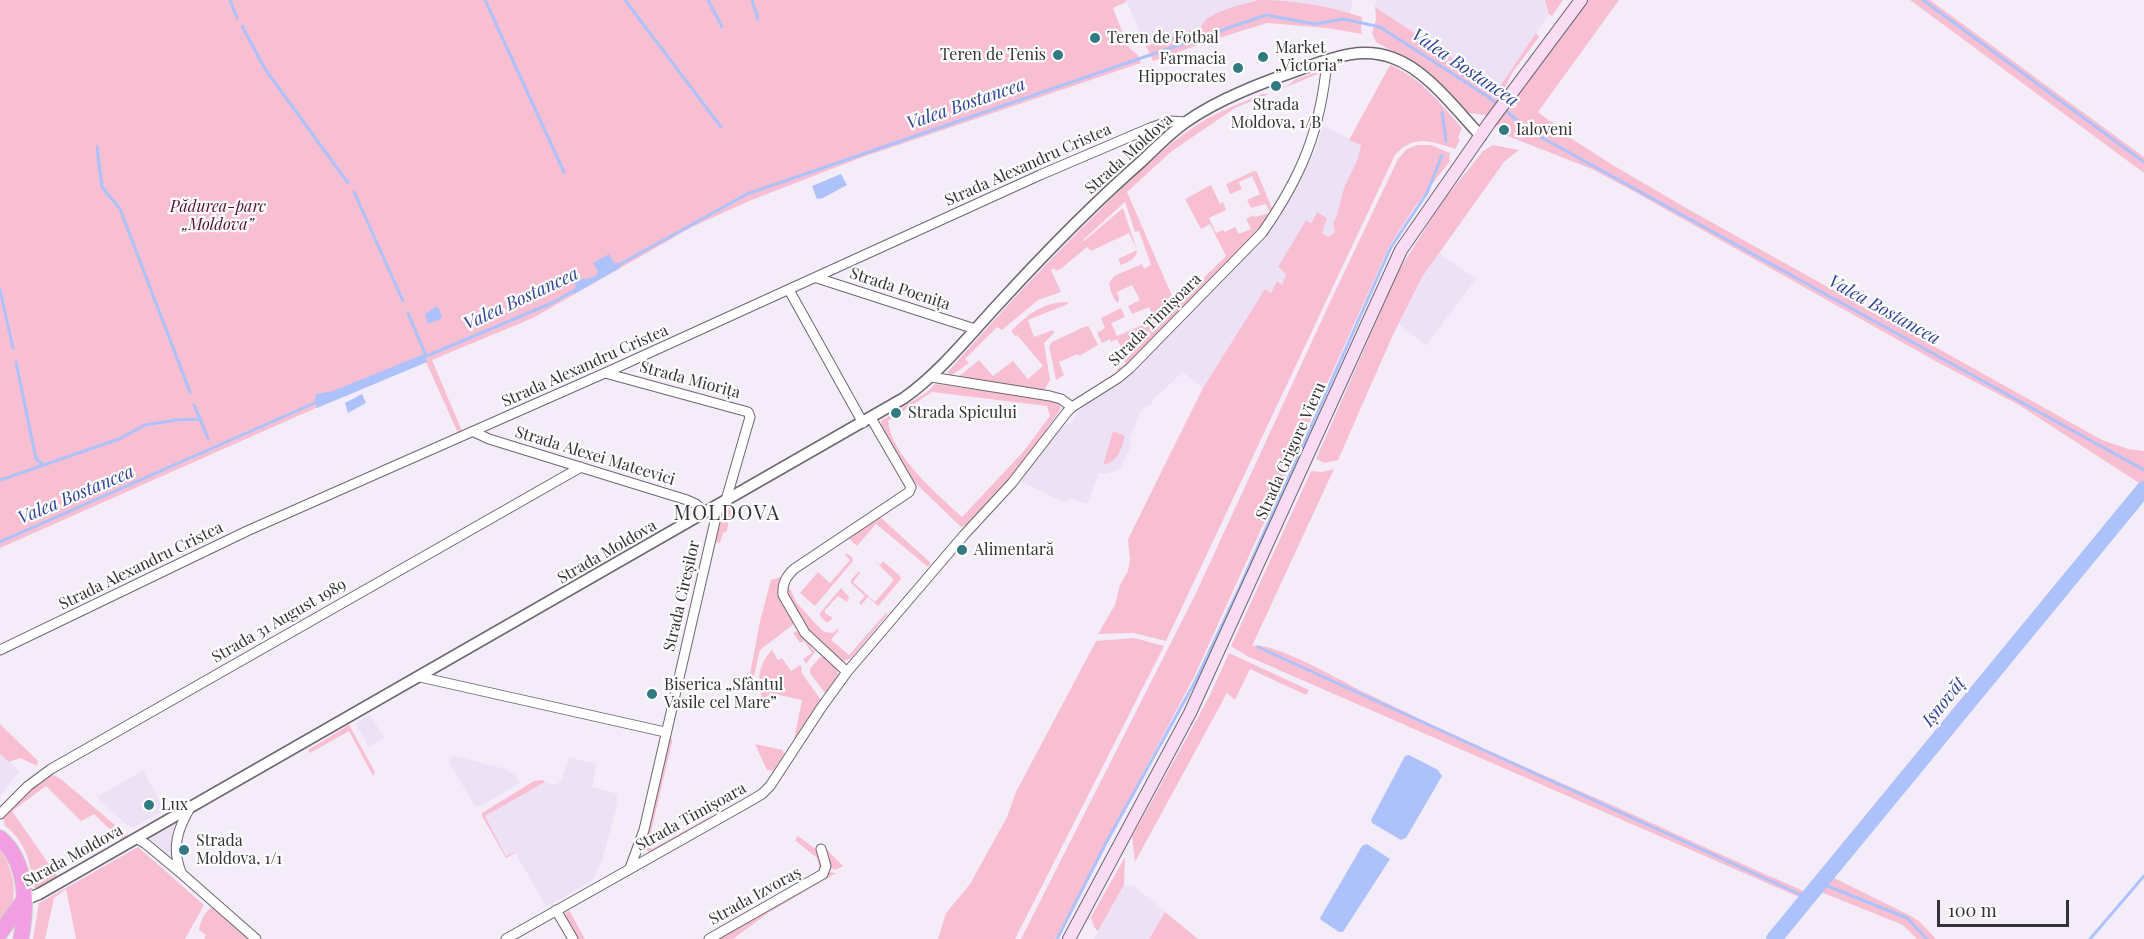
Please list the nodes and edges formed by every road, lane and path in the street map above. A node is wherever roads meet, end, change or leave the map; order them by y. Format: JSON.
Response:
{"nodes":[{"id":1,"x":1581,"y":0,"type":"edge"},
{"id":2,"x":1327,"y":60,"type":"junction"},
{"id":3,"x":1186,"y":122,"type":"junction"},
{"id":4,"x":1480,"y":136,"type":"junction"},
{"id":5,"x":816,"y":278,"type":"junction"},
{"id":6,"x":789,"y":290,"type":"junction"},
{"id":7,"x":975,"y":329,"type":"junction"},
{"id":8,"x":605,"y":373,"type":"junction"},
{"id":9,"x":931,"y":377,"type":"junction"},
{"id":10,"x":1072,"y":407,"type":"junction"},
{"id":11,"x":867,"y":420,"type":"junction"},
{"id":12,"x":474,"y":432,"type":"junction"},
{"id":13,"x":581,"y":466,"type":"junction"},
{"id":14,"x":722,"y":502,"type":"junction"},
{"id":15,"x":705,"y":513,"type":"junction"},
{"id":16,"x":0,"y":651,"type":"edge"},
{"id":17,"x":847,"y":672,"type":"junction"},
{"id":18,"x":420,"y":677,"type":"junction"},
{"id":19,"x":665,"y":732,"type":"junction"},
{"id":20,"x":191,"y":806,"type":"junction"},
{"id":21,"x":0,"y":814,"type":"edge"},
{"id":22,"x":0,"y":838,"type":"edge"},
{"id":23,"x":136,"y":838,"type":"junction"},
{"id":24,"x":821,"y":849,"type":"dead end"},
{"id":25,"x":630,"y":868,"type":"junction"},
{"id":26,"x":182,"y":874,"type":"junction"},
{"id":27,"x":24,"y":900,"type":"junction"},
{"id":28,"x":556,"y":910,"type":"junction"},
{"id":29,"x":0,"y":933,"type":"edge"},
{"id":30,"x":21,"y":939,"type":"edge"},
{"id":31,"x":256,"y":939,"type":"edge"},
{"id":32,"x":506,"y":939,"type":"edge"},
{"id":33,"x":573,"y":939,"type":"edge"},
{"id":34,"x":710,"y":939,"type":"edge"},
{"id":35,"x":1070,"y":939,"type":"edge"}],
"edges":[{"from":1,"to":4,"type":"main road","name":"Strada Grigore Vieru"},
{"from":2,"to":3,"type":"street","name":"Strada Moldova"},
{"from":2,"to":4,"type":"street","name":"Strada Moldova"},
{"from":2,"to":10,"type":"street","name":"Strada Timișoara"},
{"from":3,"to":5,"type":"street","name":"Strada Alexandru Cristea"},
{"from":3,"to":7,"type":"street","name":"Strada Moldova"},
{"from":4,"to":35,"type":"main road","name":"Strada Grigore Vieru"},
{"from":5,"to":6,"type":"street","name":"Strada Alexandru Cristea"},
{"from":5,"to":7,"type":"street","name":"Strada Poenița"},
{"from":6,"to":8,"type":"street","name":"Strada Alexandru Cristea"},
{"from":6,"to":11,"type":"street"},
{"from":7,"to":9,"type":"street","name":"Strada Moldova"},
{"from":8,"to":12,"type":"street","name":"Strada Alexandru Cristea"},
{"from":8,"to":14,"type":"street","name":"Strada Miorița"},
{"from":9,"to":10,"type":"street"},
{"from":9,"to":11,"type":"street","name":"Strada Moldova"},
{"from":10,"to":17,"type":"street","name":"Strada Timișoara"},
{"from":11,"to":14,"type":"street","name":"Strada Moldova"},
{"from":11,"to":17,"type":"street"},
{"from":12,"to":13,"type":"street","name":"Strada Alexei Mateevici"},
{"from":12,"to":16,"type":"street","name":"Strada Alexandru Cristea"},
{"from":13,"to":15,"type":"street","name":"Strada Alexei Mateevici"},
{"from":13,"to":21,"type":"street","name":"Strada 31 August 1989"},
{"from":14,"to":15,"type":"street","name":"Strada Moldova"},
{"from":14,"to":19,"type":"street","name":"Strada Cireșilor"},
{"from":15,"to":18,"type":"street","name":"Strada Moldova"},
{"from":17,"to":25,"type":"street","name":"Strada Timișoara"},
{"from":18,"to":19,"type":"street"},
{"from":18,"to":20,"type":"street","name":"Strada Moldova"},
{"from":19,"to":25,"type":"street","name":"Strada Cireșilor"},
{"from":20,"to":23,"type":"street","name":"Strada Moldova"},
{"from":20,"to":26,"type":"street"},
{"from":22,"to":27,"type":"highway"},
{"from":23,"to":26,"type":"street","name":"Strada Moldova"},
{"from":23,"to":27,"type":"street","name":"Strada Moldova"},
{"from":24,"to":34,"type":"street","name":"Strada Izvoraș"},
{"from":25,"to":28,"type":"street","name":"Strada Timișoara"},
{"from":26,"to":31,"type":"street","name":"Strada Moldova"},
{"from":27,"to":29,"type":"highway"},
{"from":27,"to":30,"type":"highway"},
{"from":28,"to":32,"type":"street","name":"Strada Timișoara"},
{"from":28,"to":33,"type":"street"}]}
